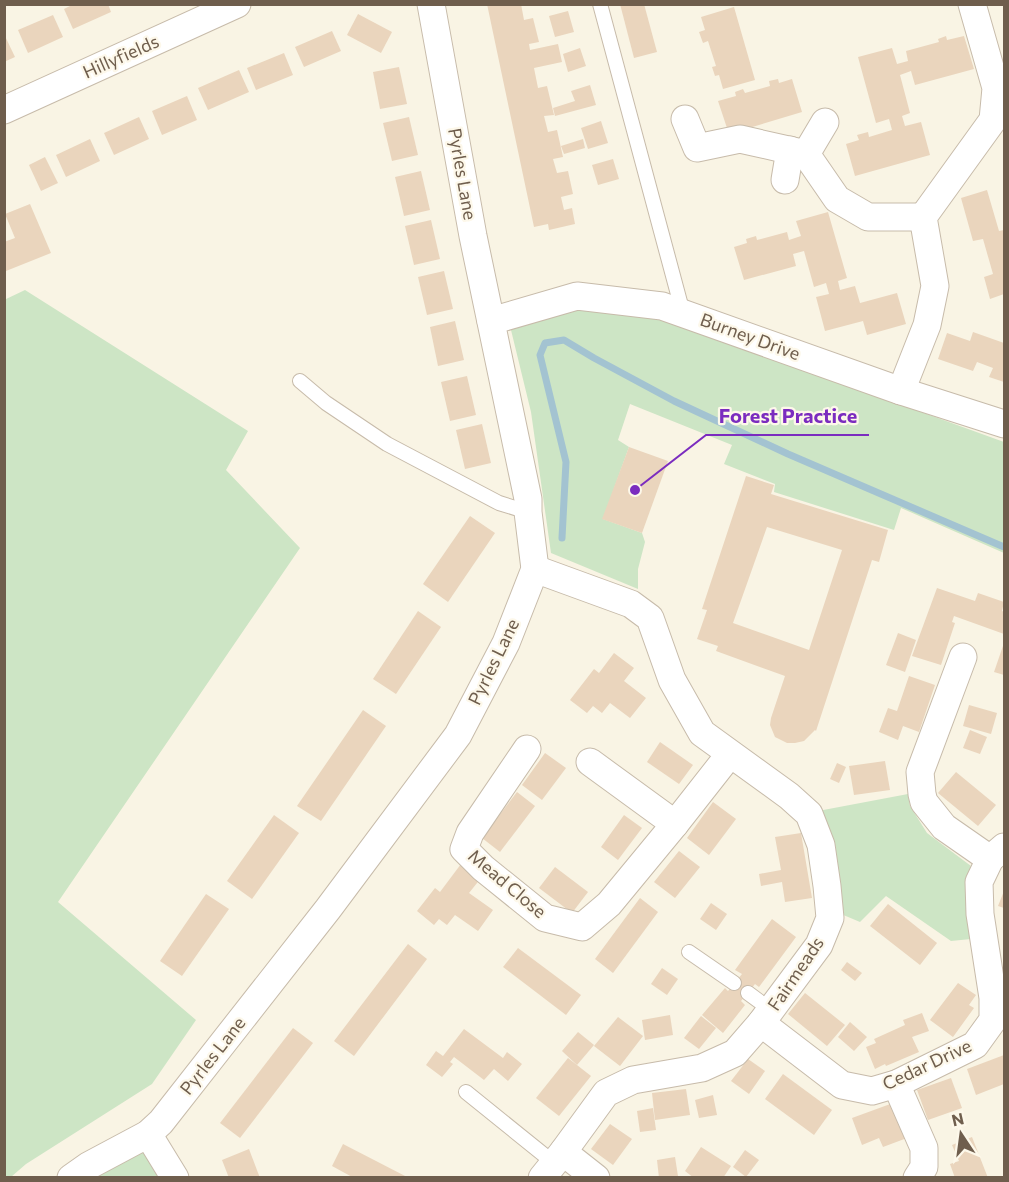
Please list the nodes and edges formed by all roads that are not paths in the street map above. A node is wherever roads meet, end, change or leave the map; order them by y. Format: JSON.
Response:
{"nodes":[{"id":1,"x":237,"y":4,"type":"edge"},
{"id":2,"x":431,"y":4,"type":"edge"},
{"id":3,"x":600,"y":4,"type":"edge"},
{"id":4,"x":972,"y":4,"type":"edge"},
{"id":5,"x":4,"y":110,"type":"edge"},
{"id":6,"x":684,"y":120,"type":"dead end"},
{"id":7,"x":825,"y":122,"type":"dead end"},
{"id":8,"x":798,"y":152,"type":"junction"},
{"id":9,"x":785,"y":180,"type":"dead end"},
{"id":10,"x":923,"y":217,"type":"junction"},
{"id":11,"x":683,"y":313,"type":"junction"},
{"id":12,"x":491,"y":321,"type":"junction"},
{"id":13,"x":300,"y":381,"type":"dead end"},
{"id":14,"x":902,"y":391,"type":"junction"},
{"id":15,"x":1005,"y":424,"type":"edge"},
{"id":16,"x":528,"y":512,"type":"junction"},
{"id":17,"x":536,"y":569,"type":"junction"},
{"id":18,"x":963,"y":657,"type":"dead end"},
{"id":19,"x":527,"y":749,"type":"dead end"},
{"id":20,"x":730,"y":754,"type":"junction"},
{"id":21,"x":590,"y":762,"type":"dead end"},
{"id":22,"x":675,"y":824,"type":"junction"},
{"id":23,"x":997,"y":853,"type":"edge"},
{"id":24,"x":689,"y":952,"type":"dead end"},
{"id":25,"x":734,"y":983,"type":"dead end"},
{"id":26,"x":748,"y":993,"type":"dead end"},
{"id":27,"x":766,"y":1017,"type":"junction"},
{"id":28,"x":896,"y":1084,"type":"junction"},
{"id":29,"x":466,"y":1092,"type":"dead end"},
{"id":30,"x":147,"y":1134,"type":"junction"},
{"id":31,"x":553,"y":1164,"type":"edge"},
{"id":32,"x":71,"y":1178,"type":"edge"},
{"id":33,"x":175,"y":1178,"type":"edge"},
{"id":34,"x":596,"y":1178,"type":"edge"},
{"id":35,"x":917,"y":1178,"type":"edge"}],
"edges":[{"from":1,"to":5,"type":"street","name":"Hillyfields"},
{"from":2,"to":12,"type":"street","name":"Pyrles Lane"},
{"from":3,"to":11,"type":"lane"},
{"from":4,"to":10,"type":"street"},
{"from":6,"to":8,"type":"street"},
{"from":7,"to":8,"type":"street"},
{"from":8,"to":9,"type":"street"},
{"from":8,"to":10,"type":"street"},
{"from":10,"to":14,"type":"street"},
{"from":11,"to":12,"type":"street","name":"Burney Drive"},
{"from":11,"to":14,"type":"street","name":"Burney Drive"},
{"from":12,"to":16,"type":"street","name":"Pyrles Lane"},
{"from":13,"to":16,"type":"lane"},
{"from":14,"to":15,"type":"street","name":"Burney Drive"},
{"from":16,"to":17,"type":"street","name":"Pyrles Lane"},
{"from":17,"to":20,"type":"street","name":"Fairmeads"},
{"from":17,"to":30,"type":"street","name":"Pyrles Lane"},
{"from":18,"to":23,"type":"street"},
{"from":19,"to":22,"type":"street","name":"Mead Close"},
{"from":20,"to":22,"type":"street","name":"Mead Close"},
{"from":20,"to":27,"type":"street","name":"Fairmeads"},
{"from":21,"to":22,"type":"street"},
{"from":23,"to":28,"type":"street","name":"Cedar Drive"},
{"from":24,"to":25,"type":"lane"},
{"from":26,"to":27,"type":"lane"},
{"from":27,"to":28,"type":"street","name":"Cedar Drive"},
{"from":27,"to":31,"type":"street","name":"Fairmeads"},
{"from":28,"to":35,"type":"street"},
{"from":29,"to":31,"type":"lane"},
{"from":30,"to":32,"type":"street","name":"Pyrles Lane"},
{"from":30,"to":33,"type":"street"},
{"from":31,"to":34,"type":"street"}]}
